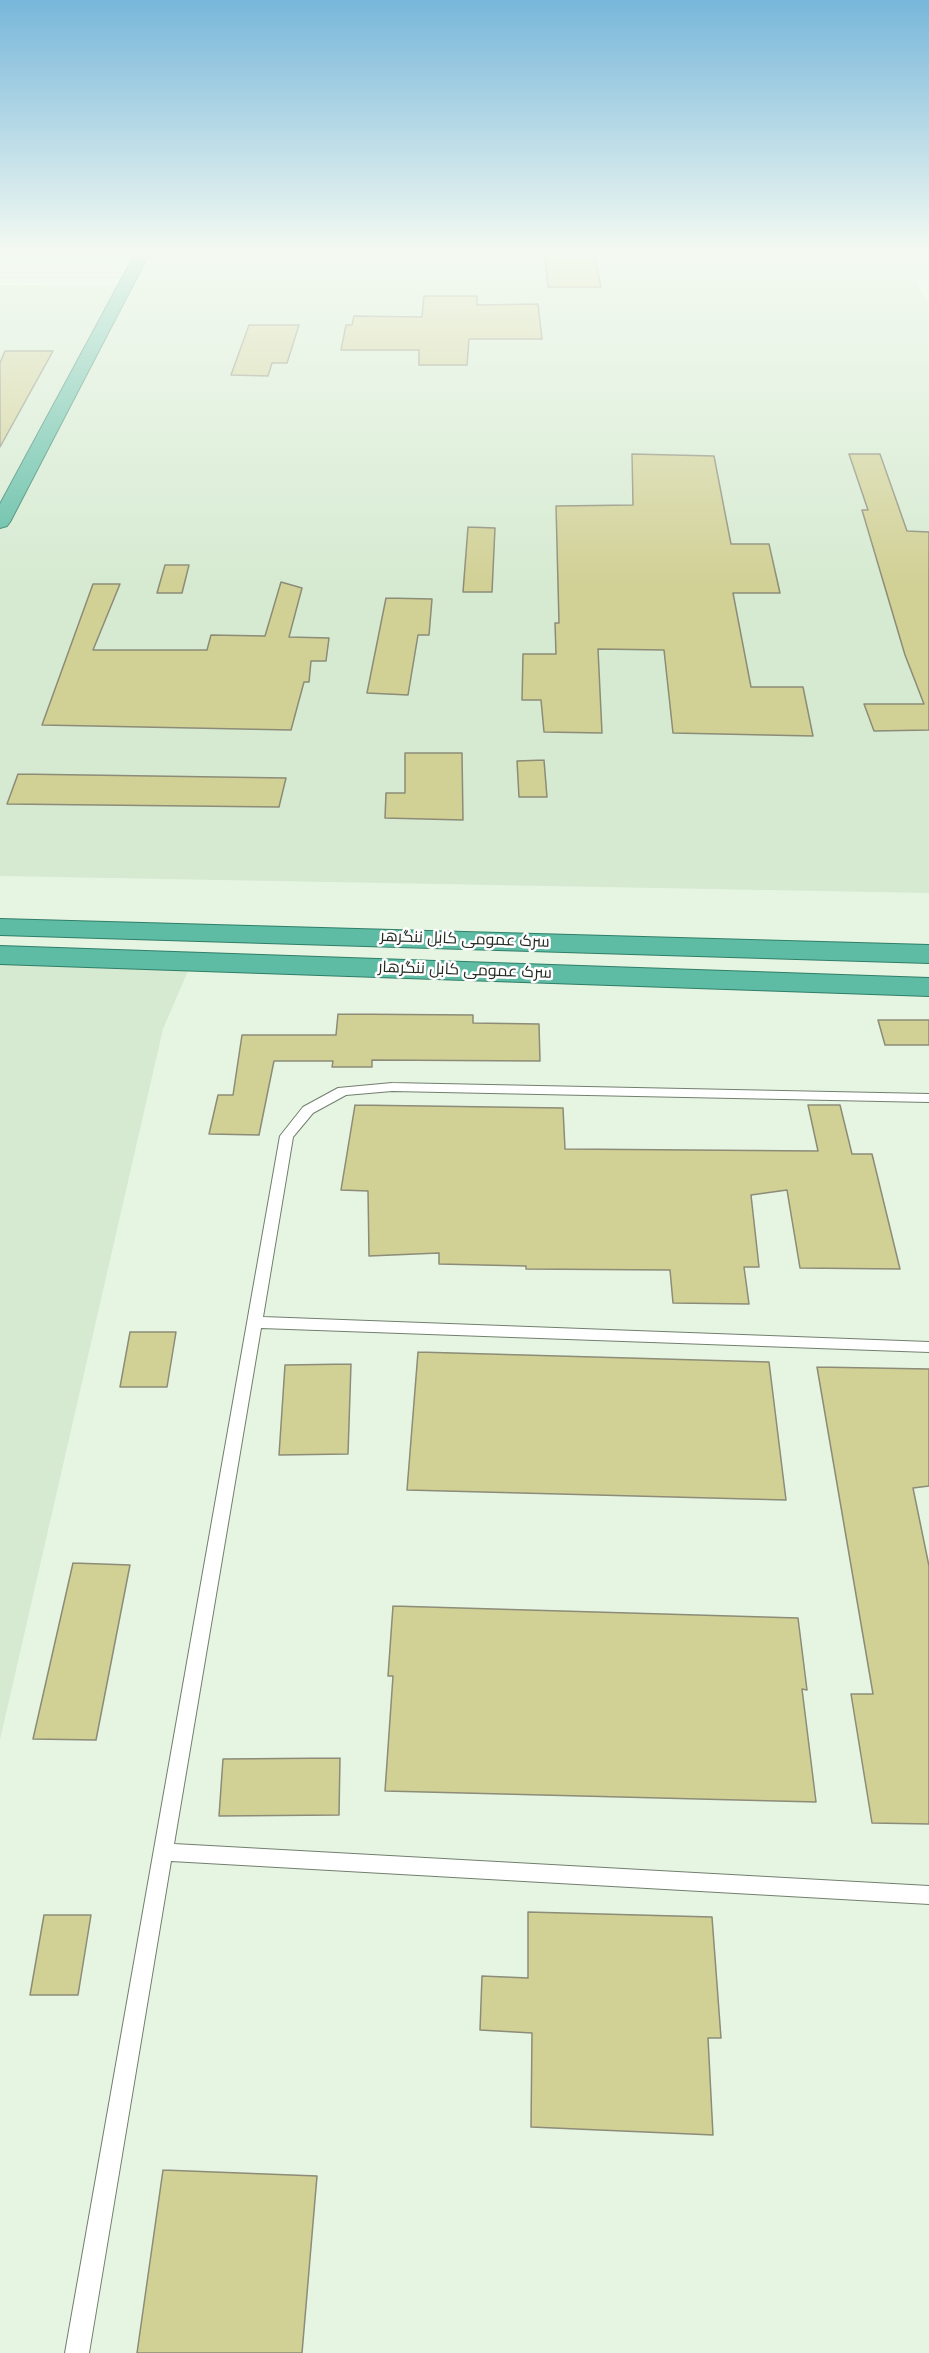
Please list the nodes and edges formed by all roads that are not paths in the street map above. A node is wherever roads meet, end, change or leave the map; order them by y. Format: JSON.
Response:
{"nodes":[{"id":1,"x":84,"y":364,"type":"edge"},
{"id":2,"x":0,"y":522,"type":"edge"},
{"id":3,"x":0,"y":927,"type":"edge"},
{"id":4,"x":929,"y":954,"type":"edge"},
{"id":5,"x":0,"y":956,"type":"edge"},
{"id":6,"x":929,"y":987,"type":"edge"},
{"id":7,"x":929,"y":1098,"type":"edge"},
{"id":8,"x":255,"y":1322,"type":"junction"},
{"id":9,"x":929,"y":1347,"type":"edge"},
{"id":10,"x":164,"y":1852,"type":"junction"},
{"id":11,"x":929,"y":1895,"type":"edge"},
{"id":12,"x":77,"y":2353,"type":"edge"}],
"edges":[{"from":1,"to":2,"type":"highway"},
{"from":3,"to":4,"type":"highway","name":"سرک عمومی کابل ننگرهر"},
{"from":5,"to":6,"type":"highway","name":"سرک عمومی کابل ننگرهار"},
{"from":7,"to":8,"type":"lane"},
{"from":8,"to":9,"type":"lane"},
{"from":8,"to":10,"type":"lane"},
{"from":10,"to":11,"type":"lane"},
{"from":10,"to":12,"type":"lane"}]}
